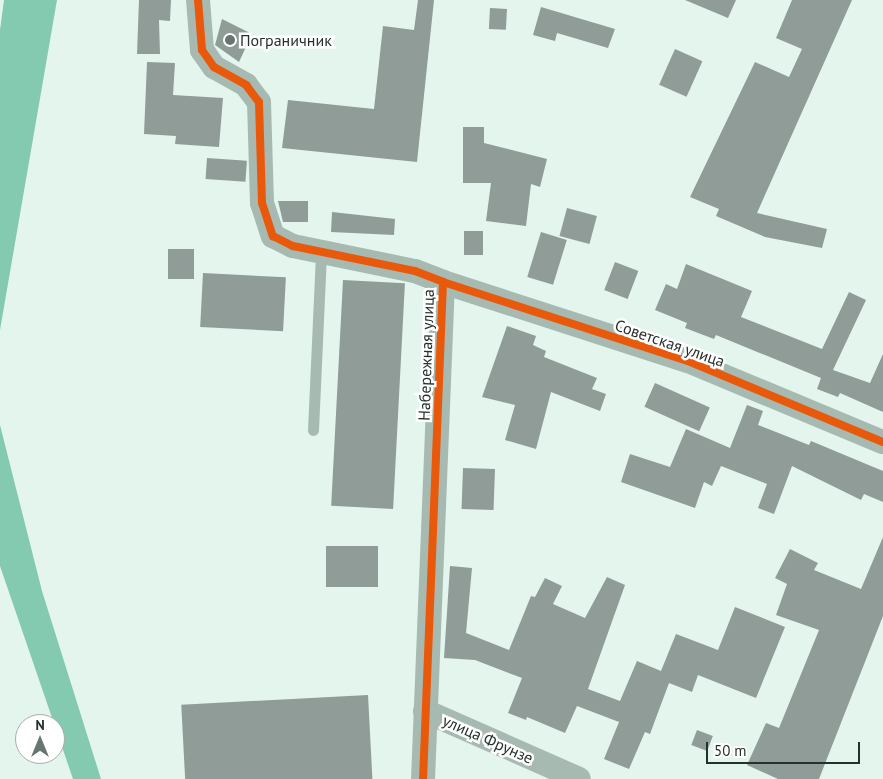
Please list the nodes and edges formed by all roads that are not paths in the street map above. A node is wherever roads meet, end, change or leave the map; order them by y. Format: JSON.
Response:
{"nodes":[{"id":1,"x":198,"y":0,"type":"edge"},
{"id":2,"x":321,"y":252,"type":"junction"},
{"id":3,"x":443,"y":282,"type":"junction"},
{"id":4,"x":313,"y":430,"type":"dead end"},
{"id":5,"x":883,"y":442,"type":"edge"},
{"id":6,"x":424,"y":711,"type":"junction"},
{"id":7,"x":423,"y":779,"type":"edge"},
{"id":8,"x":579,"y":779,"type":"edge"}],
"edges":[{"from":1,"to":2,"type":"street","name":"Набережная улица"},
{"from":2,"to":3,"type":"street","name":"Набережная улица"},
{"from":2,"to":4,"type":"lane"},
{"from":3,"to":5,"type":"street","name":"Советская улица"},
{"from":3,"to":6,"type":"street","name":"Набережная улица"},
{"from":6,"to":7,"type":"street","name":"Набережная улица"},
{"from":6,"to":8,"type":"street","name":"улица Фрунзе"}]}
